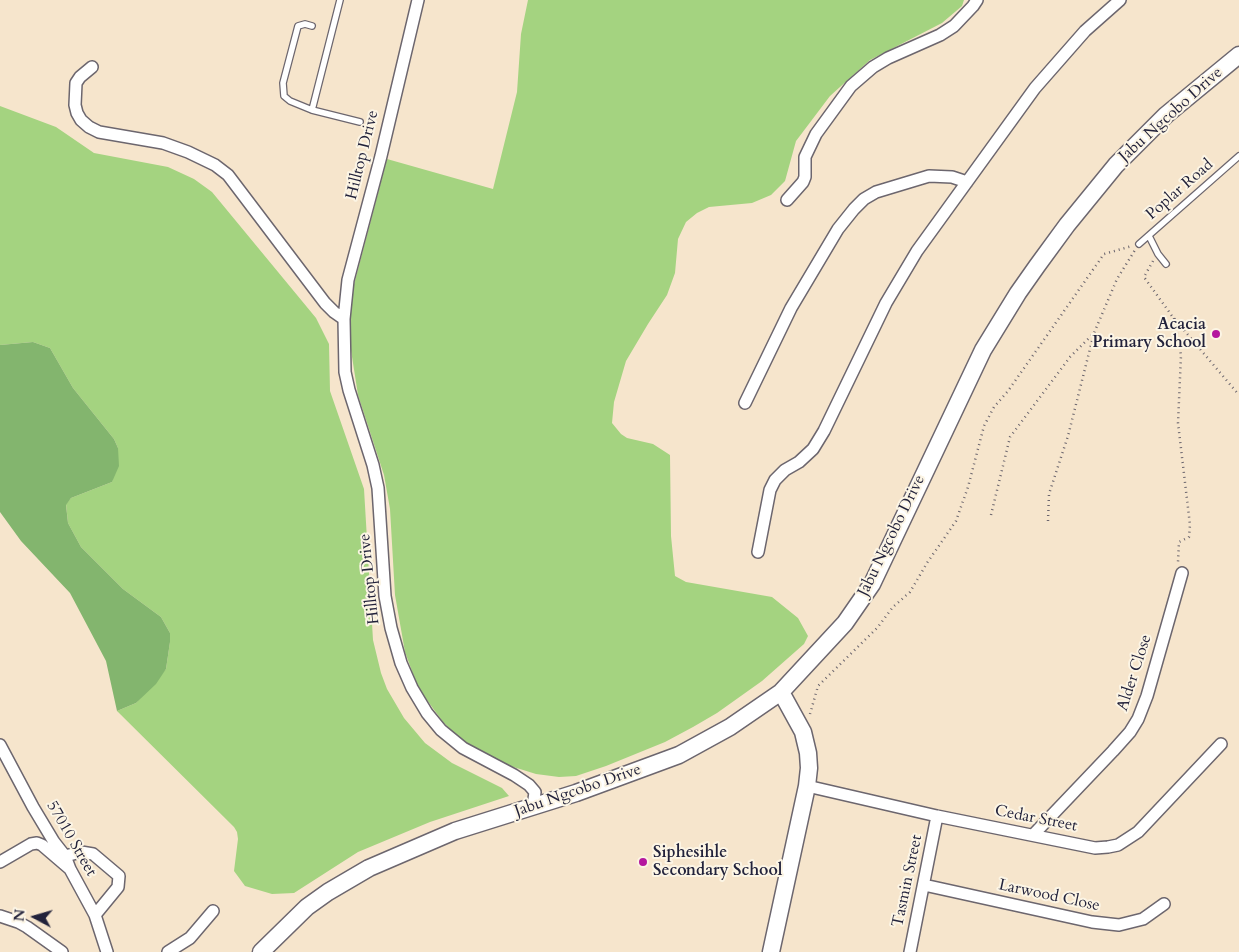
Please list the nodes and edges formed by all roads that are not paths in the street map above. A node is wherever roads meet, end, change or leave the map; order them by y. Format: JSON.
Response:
{"nodes":[{"id":1,"x":340,"y":0,"type":"edge"},
{"id":2,"x":418,"y":0,"type":"edge"},
{"id":3,"x":977,"y":0,"type":"edge"},
{"id":4,"x":1120,"y":0,"type":"edge"},
{"id":5,"x":312,"y":26,"type":"dead end"},
{"id":6,"x":1239,"y":54,"type":"edge"},
{"id":7,"x":92,"y":67,"type":"dead end"},
{"id":8,"x":312,"y":110,"type":"junction"},
{"id":9,"x":360,"y":122,"type":"dead end"},
{"id":10,"x":1239,"y":156,"type":"edge"},
{"id":11,"x":967,"y":182,"type":"junction"},
{"id":12,"x":787,"y":200,"type":"dead end"},
{"id":13,"x":1149,"y":236,"type":"junction"},
{"id":14,"x":1139,"y":244,"type":"road end"},
{"id":15,"x":1166,"y":264,"type":"dead end"},
{"id":16,"x":344,"y":319,"type":"junction"},
{"id":17,"x":745,"y":403,"type":"dead end"},
{"id":18,"x":758,"y":552,"type":"dead end"},
{"id":19,"x":1182,"y":573,"type":"road end"},
{"id":20,"x":781,"y":692,"type":"junction"},
{"id":21,"x":1221,"y":744,"type":"dead end"},
{"id":22,"x":0,"y":745,"type":"edge"},
{"id":23,"x":807,"y":786,"type":"junction"},
{"id":24,"x":533,"y":807,"type":"junction"},
{"id":25,"x":937,"y":816,"type":"junction"},
{"id":26,"x":1033,"y":835,"type":"junction"},
{"id":27,"x":65,"y":856,"type":"junction"},
{"id":28,"x":0,"y":862,"type":"edge"},
{"id":29,"x":70,"y":869,"type":"junction"},
{"id":30,"x":924,"y":885,"type":"junction"},
{"id":31,"x":1164,"y":904,"type":"dead end"},
{"id":32,"x":213,"y":911,"type":"dead end"},
{"id":33,"x":95,"y":915,"type":"junction"},
{"id":34,"x":0,"y":916,"type":"edge"},
{"id":35,"x":62,"y":952,"type":"edge"},
{"id":36,"x":107,"y":952,"type":"edge"},
{"id":37,"x":168,"y":952,"type":"edge"},
{"id":38,"x":261,"y":952,"type":"edge"},
{"id":39,"x":770,"y":952,"type":"edge"},
{"id":40,"x":910,"y":952,"type":"edge"}],
"edges":[{"from":1,"to":8,"type":"lane"},
{"from":2,"to":16,"type":"street","name":"Hilltop Drive"},
{"from":3,"to":12,"type":"street"},
{"from":4,"to":11,"type":"street"},
{"from":5,"to":8,"type":"lane"},
{"from":6,"to":20,"type":"main road","name":"Jabu Ngcobo Drive"},
{"from":7,"to":16,"type":"street"},
{"from":8,"to":9,"type":"lane"},
{"from":10,"to":13,"type":"lane","name":"Poplar Road"},
{"from":11,"to":17,"type":"street"},
{"from":11,"to":18,"type":"street"},
{"from":13,"to":14,"type":"lane","name":"Poplar Road"},
{"from":13,"to":15,"type":"lane"},
{"from":16,"to":24,"type":"street","name":"Hilltop Drive"},
{"from":19,"to":26,"type":"street","name":"Alder Close"},
{"from":20,"to":23,"type":"main road"},
{"from":20,"to":24,"type":"main road","name":"Jabu Ngcobo Drive"},
{"from":21,"to":26,"type":"street","name":"Cedar Street"},
{"from":22,"to":27,"type":"street","name":"57010 Street"},
{"from":23,"to":25,"type":"street","name":"Cedar Street"},
{"from":23,"to":39,"type":"main road"},
{"from":24,"to":38,"type":"main road","name":"Jabu Ngcobo Drive"},
{"from":25,"to":26,"type":"street","name":"Cedar Street"},
{"from":25,"to":30,"type":"street","name":"Tasmin Street"},
{"from":27,"to":29,"type":"street","name":"57010 Street"},
{"from":27,"to":33,"type":"street"},
{"from":28,"to":29,"type":"street"},
{"from":29,"to":33,"type":"street","name":"57010 Street"},
{"from":30,"to":31,"type":"street","name":"Larwood Close"},
{"from":30,"to":40,"type":"street","name":"Tasmin Street"},
{"from":32,"to":37,"type":"street"},
{"from":33,"to":36,"type":"street","name":"57010 Street"},
{"from":34,"to":35,"type":"street"}]}
